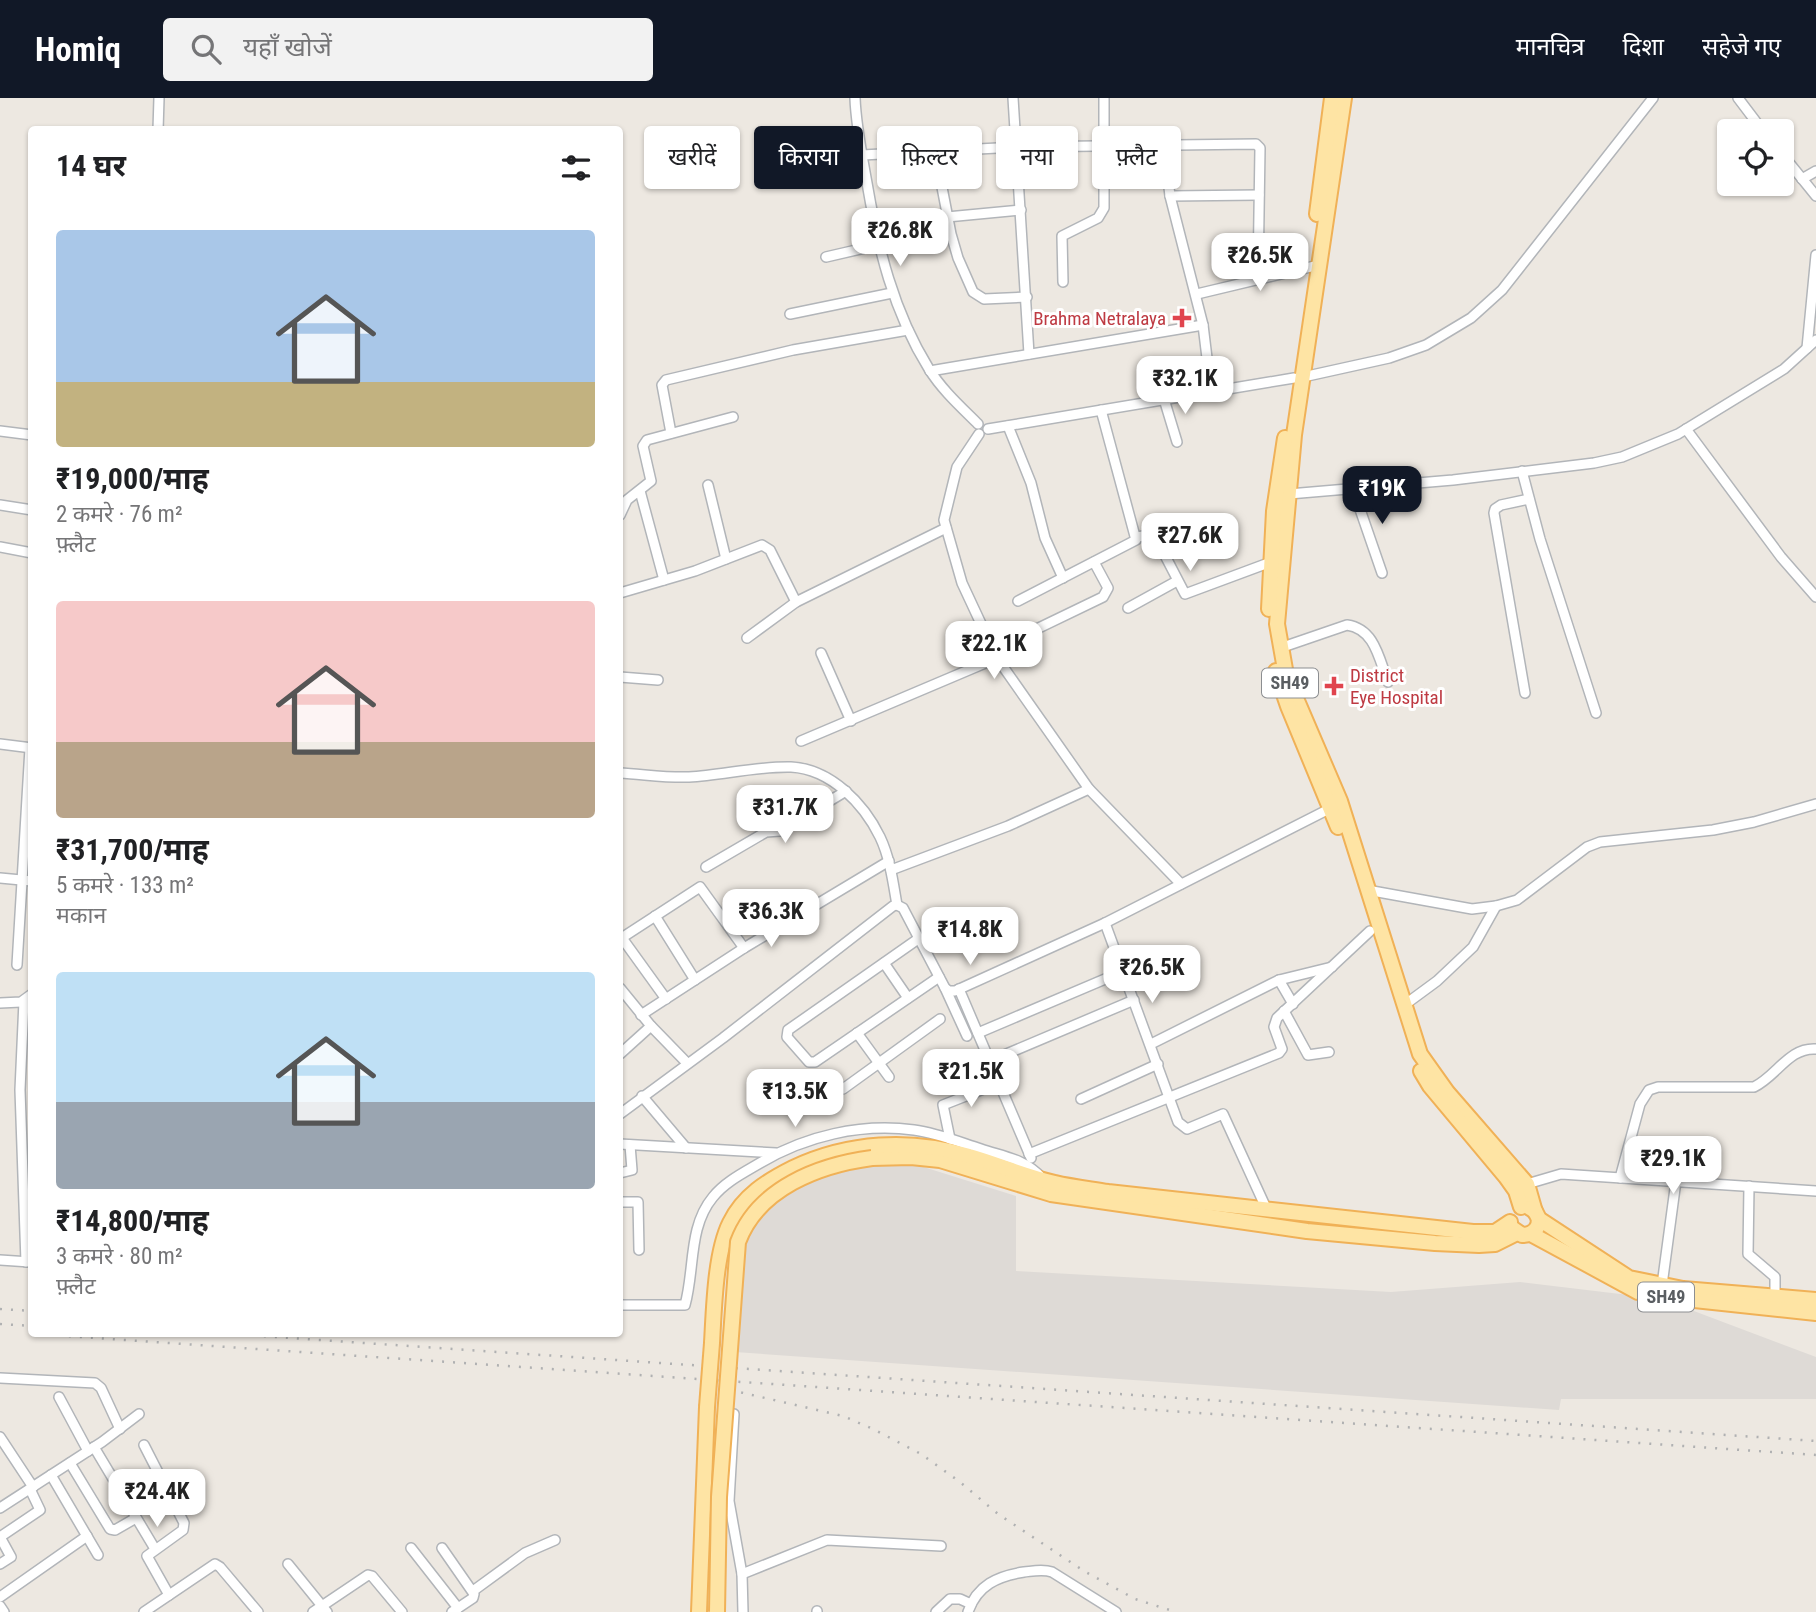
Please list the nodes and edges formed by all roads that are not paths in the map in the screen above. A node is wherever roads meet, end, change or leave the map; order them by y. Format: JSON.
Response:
{"nodes":[{"id":1,"x":159,"y":98,"type":"edge"},
{"id":2,"x":855,"y":98,"type":"edge"},
{"id":3,"x":1013,"y":98,"type":"edge"},
{"id":4,"x":1104,"y":98,"type":"edge"},
{"id":5,"x":1332,"y":98,"type":"edge"},
{"id":6,"x":1344,"y":98,"type":"edge"},
{"id":7,"x":1653,"y":98,"type":"edge"},
{"id":8,"x":1738,"y":98,"type":"edge"},
{"id":9,"x":1754,"y":119,"type":"edge"},
{"id":10,"x":158,"y":126,"type":"edge"},
{"id":11,"x":858,"y":126,"type":"edge"},
{"id":12,"x":1015,"y":126,"type":"edge"},
{"id":13,"x":1105,"y":126,"type":"edge"},
{"id":14,"x":1181,"y":146,"type":"edge"},
{"id":15,"x":863,"y":161,"type":"edge"},
{"id":16,"x":1794,"y":169,"type":"edge"},
{"id":17,"x":1816,"y":171,"type":"edge"},
{"id":18,"x":1801,"y":178,"type":"junction"},
{"id":19,"x":942,"y":189,"type":"edge"},
{"id":20,"x":1020,"y":189,"type":"edge"},
{"id":21,"x":1104,"y":189,"type":"edge"},
{"id":22,"x":1169,"y":189,"type":"edge"},
{"id":23,"x":1259,"y":195,"type":"junction"},
{"id":24,"x":1816,"y":196,"type":"edge"},
{"id":25,"x":1170,"y":197,"type":"junction"},
{"id":26,"x":1021,"y":210,"type":"junction"},
{"id":27,"x":947,"y":217,"type":"junction"},
{"id":28,"x":878,"y":245,"type":"junction"},
{"id":29,"x":1816,"y":255,"type":"edge"},
{"id":30,"x":826,"y":257,"type":"dead end"},
{"id":31,"x":1315,"y":265,"type":"junction"},
{"id":32,"x":1258,"y":279,"type":"junction"},
{"id":33,"x":1063,"y":282,"type":"dead end"},
{"id":34,"x":892,"y":293,"type":"junction"},
{"id":35,"x":1197,"y":294,"type":"junction"},
{"id":36,"x":1027,"y":297,"type":"junction"},
{"id":37,"x":790,"y":314,"type":"dead end"},
{"id":38,"x":1203,"y":325,"type":"junction"},
{"id":39,"x":908,"y":330,"type":"junction"},
{"id":40,"x":1816,"y":340,"type":"edge"},
{"id":41,"x":1807,"y":348,"type":"junction"},
{"id":42,"x":1029,"y":354,"type":"junction"},
{"id":43,"x":930,"y":370,"type":"junction"},
{"id":44,"x":1298,"y":377,"type":"junction"},
{"id":45,"x":1211,"y":391,"type":"junction"},
{"id":46,"x":1164,"y":399,"type":"junction"},
{"id":47,"x":1101,"y":410,"type":"junction"},
{"id":48,"x":733,"y":417,"type":"dead end"},
{"id":49,"x":1008,"y":426,"type":"junction"},
{"id":50,"x":982,"y":429,"type":"junction"},
{"id":51,"x":1686,"y":429,"type":"junction"},
{"id":52,"x":0,"y":431,"type":"edge"},
{"id":53,"x":671,"y":433,"type":"junction"},
{"id":54,"x":28,"y":434,"type":"edge"},
{"id":55,"x":1177,"y":442,"type":"dead end"},
{"id":56,"x":1522,"y":471,"type":"junction"},
{"id":57,"x":708,"y":485,"type":"dead end"},
{"id":58,"x":1353,"y":489,"type":"junction"},
{"id":59,"x":640,"y":491,"type":"junction"},
{"id":60,"x":1289,"y":494,"type":"junction"},
{"id":61,"x":1530,"y":499,"type":"junction"},
{"id":62,"x":0,"y":505,"type":"edge"},
{"id":63,"x":28,"y":509,"type":"edge"},
{"id":64,"x":623,"y":509,"type":"edge"},
{"id":65,"x":946,"y":528,"type":"junction"},
{"id":66,"x":1137,"y":537,"type":"junction"},
{"id":67,"x":0,"y":547,"type":"edge"},
{"id":68,"x":28,"y":552,"type":"edge"},
{"id":69,"x":726,"y":559,"type":"junction"},
{"id":70,"x":1094,"y":562,"type":"junction"},
{"id":71,"x":1271,"y":562,"type":"junction"},
{"id":72,"x":1382,"y":573,"type":"dead end"},
{"id":73,"x":1063,"y":578,"type":"junction"},
{"id":74,"x":664,"y":580,"type":"junction"},
{"id":75,"x":1177,"y":581,"type":"junction"},
{"id":76,"x":623,"y":592,"type":"edge"},
{"id":77,"x":1816,"y":597,"type":"edge"},
{"id":78,"x":1018,"y":601,"type":"dead end"},
{"id":79,"x":796,"y":603,"type":"junction"},
{"id":80,"x":1128,"y":608,"type":"dead end"},
{"id":81,"x":747,"y":638,"type":"dead end"},
{"id":82,"x":1280,"y":648,"type":"junction"},
{"id":83,"x":821,"y":653,"type":"dead end"},
{"id":84,"x":995,"y":654,"type":"junction"},
{"id":85,"x":623,"y":677,"type":"edge"},
{"id":86,"x":658,"y":680,"type":"dead end"},
{"id":87,"x":1388,"y":682,"type":"dead end"},
{"id":88,"x":1525,"y":693,"type":"dead end"},
{"id":89,"x":1596,"y":713,"type":"dead end"},
{"id":90,"x":851,"y":721,"type":"junction"},
{"id":91,"x":801,"y":741,"type":"dead end"},
{"id":92,"x":0,"y":744,"type":"edge"},
{"id":93,"x":28,"y":748,"type":"edge"},
{"id":94,"x":623,"y":773,"type":"edge"},
{"id":95,"x":1089,"y":789,"type":"junction"},
{"id":96,"x":846,"y":791,"type":"junction"},
{"id":97,"x":1816,"y":804,"type":"edge"},
{"id":98,"x":1336,"y":806,"type":"junction"},
{"id":99,"x":28,"y":848,"type":"edge"},
{"id":100,"x":890,"y":866,"type":"junction"},
{"id":101,"x":706,"y":867,"type":"dead end"},
{"id":102,"x":0,"y":878,"type":"edge"},
{"id":103,"x":27,"y":881,"type":"edge"},
{"id":104,"x":1181,"y":884,"type":"junction"},
{"id":105,"x":1367,"y":890,"type":"junction"},
{"id":106,"x":897,"y":905,"type":"junction"},
{"id":107,"x":1496,"y":906,"type":"junction"},
{"id":108,"x":655,"y":916,"type":"junction"},
{"id":109,"x":1105,"y":923,"type":"junction"},
{"id":110,"x":1370,"y":932,"type":"junction"},
{"id":111,"x":623,"y":938,"type":"edge"},
{"id":112,"x":918,"y":939,"type":"junction"},
{"id":113,"x":623,"y":942,"type":"edge"},
{"id":114,"x":744,"y":948,"type":"junction"},
{"id":115,"x":884,"y":963,"type":"junction"},
{"id":116,"x":17,"y":965,"type":"dead end"},
{"id":117,"x":1333,"y":966,"type":"junction"},
{"id":118,"x":1124,"y":971,"type":"junction"},
{"id":119,"x":939,"y":977,"type":"junction"},
{"id":120,"x":695,"y":980,"type":"junction"},
{"id":121,"x":1279,"y":980,"type":"junction"},
{"id":122,"x":945,"y":988,"type":"junction"},
{"id":123,"x":959,"y":989,"type":"junction"},
{"id":124,"x":623,"y":994,"type":"edge"},
{"id":125,"x":28,"y":998,"type":"edge"},
{"id":126,"x":908,"y":998,"type":"junction"},
{"id":127,"x":666,"y":999,"type":"junction"},
{"id":128,"x":1134,"y":1000,"type":"junction"},
{"id":129,"x":0,"y":1003,"type":"edge"},
{"id":130,"x":1293,"y":1004,"type":"junction"},
{"id":131,"x":1403,"y":1006,"type":"junction"},
{"id":132,"x":1284,"y":1012,"type":"junction"},
{"id":133,"x":641,"y":1015,"type":"junction"},
{"id":134,"x":940,"y":1019,"type":"dead end"},
{"id":135,"x":651,"y":1026,"type":"junction"},
{"id":136,"x":858,"y":1033,"type":"junction"},
{"id":137,"x":978,"y":1033,"type":"junction"},
{"id":138,"x":967,"y":1036,"type":"dead end"},
{"id":139,"x":27,"y":1043,"type":"edge"},
{"id":140,"x":1151,"y":1044,"type":"junction"},
{"id":141,"x":1816,"y":1049,"type":"edge"},
{"id":142,"x":623,"y":1051,"type":"edge"},
{"id":143,"x":1329,"y":1052,"type":"dead end"},
{"id":144,"x":990,"y":1061,"type":"junction"},
{"id":145,"x":687,"y":1063,"type":"junction"},
{"id":146,"x":879,"y":1063,"type":"junction"},
{"id":147,"x":1158,"y":1064,"type":"junction"},
{"id":148,"x":889,"y":1077,"type":"dead end"},
{"id":149,"x":999,"y":1083,"type":"junction"},
{"id":150,"x":843,"y":1089,"type":"dead end"},
{"id":151,"x":642,"y":1096,"type":"junction"},
{"id":152,"x":1171,"y":1097,"type":"junction"},
{"id":153,"x":1081,"y":1099,"type":"dead end"},
{"id":154,"x":623,"y":1112,"type":"edge"},
{"id":155,"x":950,"y":1139,"type":"junction"},
{"id":156,"x":626,"y":1144,"type":"edge"},
{"id":157,"x":686,"y":1148,"type":"junction"},
{"id":158,"x":871,"y":1152,"type":"junction"},
{"id":159,"x":777,"y":1154,"type":"junction"},
{"id":160,"x":1029,"y":1154,"type":"junction"},
{"id":161,"x":27,"y":1156,"type":"edge"},
{"id":162,"x":27,"y":1170,"type":"edge"},
{"id":163,"x":623,"y":1172,"type":"edge"},
{"id":164,"x":1040,"y":1176,"type":"junction"},
{"id":165,"x":1620,"y":1178,"type":"junction"},
{"id":166,"x":1676,"y":1181,"type":"junction"},
{"id":167,"x":1527,"y":1184,"type":"junction"},
{"id":168,"x":1749,"y":1186,"type":"junction"},
{"id":169,"x":1816,"y":1191,"type":"edge"},
{"id":170,"x":623,"y":1202,"type":"edge"},
{"id":171,"x":1170,"y":1205,"type":"junction"},
{"id":172,"x":1267,"y":1210,"type":"junction"},
{"id":173,"x":1532,"y":1213,"type":"junction"},
{"id":174,"x":28,"y":1216,"type":"edge"},
{"id":175,"x":1519,"y":1230,"type":"junction"},
{"id":176,"x":639,"y":1250,"type":"dead end"},
{"id":177,"x":0,"y":1260,"type":"edge"},
{"id":178,"x":28,"y":1262,"type":"edge"},
{"id":179,"x":1662,"y":1285,"type":"junction"},
{"id":180,"x":1776,"y":1297,"type":"junction"},
{"id":181,"x":1816,"y":1300,"type":"edge"},
{"id":182,"x":623,"y":1305,"type":"edge"},
{"id":183,"x":1816,"y":1313,"type":"edge"},
{"id":184,"x":0,"y":1378,"type":"edge"},
{"id":185,"x":59,"y":1396,"type":"dead end"},
{"id":186,"x":139,"y":1414,"type":"dead end"},
{"id":187,"x":734,"y":1414,"type":"dead end"},
{"id":188,"x":120,"y":1429,"type":"junction"},
{"id":189,"x":0,"y":1437,"type":"edge"},
{"id":190,"x":144,"y":1445,"type":"dead end"},
{"id":191,"x":91,"y":1449,"type":"junction"},
{"id":192,"x":70,"y":1463,"type":"junction"},
{"id":193,"x":51,"y":1475,"type":"junction"},
{"id":194,"x":31,"y":1488,"type":"junction"},
{"id":195,"x":0,"y":1508,"type":"edge"},
{"id":196,"x":136,"y":1518,"type":"junction"},
{"id":197,"x":87,"y":1536,"type":"junction"},
{"id":198,"x":0,"y":1537,"type":"edge"},
{"id":199,"x":555,"y":1540,"type":"dead end"},
{"id":200,"x":941,"y":1546,"type":"dead end"},
{"id":201,"x":411,"y":1548,"type":"dead end"},
{"id":202,"x":442,"y":1548,"type":"dead end"},
{"id":203,"x":155,"y":1549,"type":"junction"},
{"id":204,"x":98,"y":1555,"type":"dead end"},
{"id":205,"x":0,"y":1564,"type":"edge"},
{"id":206,"x":288,"y":1564,"type":"dead end"},
{"id":207,"x":742,"y":1574,"type":"junction"},
{"id":208,"x":473,"y":1591,"type":"junction"},
{"id":209,"x":169,"y":1595,"type":"junction"},
{"id":210,"x":0,"y":1597,"type":"edge"},
{"id":211,"x":0,"y":1606,"type":"edge"},
{"id":212,"x":970,"y":1608,"type":"edge"},
{"id":213,"x":325,"y":1609,"type":"edge"},
{"id":214,"x":455,"y":1610,"type":"edge"},
{"id":215,"x":1112,"y":1610,"type":"edge"},
{"id":216,"x":5,"y":1612,"type":"edge"},
{"id":217,"x":144,"y":1612,"type":"edge"},
{"id":218,"x":258,"y":1612,"type":"edge"},
{"id":219,"x":313,"y":1612,"type":"edge"},
{"id":220,"x":402,"y":1612,"type":"edge"},
{"id":221,"x":699,"y":1612,"type":"edge"},
{"id":222,"x":717,"y":1612,"type":"edge"},
{"id":223,"x":743,"y":1612,"type":"edge"},
{"id":224,"x":936,"y":1612,"type":"edge"}],
"edges":[{"from":1,"to":10,"type":"street"},
{"from":2,"to":11,"type":"street"},
{"from":3,"to":12,"type":"street"},
{"from":4,"to":13,"type":"street"},
{"from":5,"to":31,"type":"main road","number":"SH49"},
{"from":6,"to":31,"type":"main road","number":"SH49"},
{"from":7,"to":44,"type":"street"},
{"from":8,"to":9,"type":"street"},
{"from":14,"to":23,"type":"street"},
{"from":15,"to":28,"type":"street"},
{"from":16,"to":18,"type":"street"},
{"from":17,"to":18,"type":"street"},
{"from":18,"to":24,"type":"street"},
{"from":19,"to":27,"type":"street"},
{"from":20,"to":26,"type":"street"},
{"from":21,"to":33,"type":"street"},
{"from":22,"to":25,"type":"street"},
{"from":23,"to":25,"type":"street"},
{"from":23,"to":32,"type":"street"},
{"from":25,"to":35,"type":"street"},
{"from":26,"to":27,"type":"street"},
{"from":26,"to":36,"type":"street"},
{"from":27,"to":36,"type":"street"},
{"from":28,"to":30,"type":"street"},
{"from":28,"to":34,"type":"street"},
{"from":29,"to":41,"type":"street"},
{"from":31,"to":32,"type":"street"},
{"from":31,"to":44,"type":"main road","number":"SH49"},
{"from":32,"to":35,"type":"street"},
{"from":34,"to":37,"type":"street"},
{"from":34,"to":39,"type":"street"},
{"from":35,"to":38,"type":"street"},
{"from":36,"to":42,"type":"street"},
{"from":38,"to":42,"type":"street"},
{"from":38,"to":45,"type":"street"},
{"from":39,"to":43,"type":"street"},
{"from":39,"to":53,"type":"street"},
{"from":40,"to":41,"type":"street"},
{"from":41,"to":51,"type":"street"},
{"from":42,"to":43,"type":"street"},
{"from":43,"to":50,"type":"street"},
{"from":44,"to":45,"type":"street"},
{"from":44,"to":60,"type":"main road","number":"SH49"},
{"from":44,"to":71,"type":"main road","number":"SH49"},
{"from":45,"to":46,"type":"street"},
{"from":46,"to":47,"type":"street"},
{"from":46,"to":55,"type":"street"},
{"from":47,"to":49,"type":"street"},
{"from":47,"to":66,"type":"street"},
{"from":48,"to":53,"type":"street"},
{"from":49,"to":50,"type":"street"},
{"from":49,"to":73,"type":"street"},
{"from":50,"to":65,"type":"street"},
{"from":51,"to":56,"type":"street"},
{"from":51,"to":77,"type":"street"},
{"from":52,"to":54,"type":"street"},
{"from":53,"to":59,"type":"street"},
{"from":56,"to":58,"type":"street"},
{"from":56,"to":61,"type":"street"},
{"from":57,"to":69,"type":"street"},
{"from":58,"to":60,"type":"street"},
{"from":58,"to":72,"type":"street"},
{"from":59,"to":64,"type":"street"},
{"from":59,"to":74,"type":"street"},
{"from":60,"to":82,"type":"main road","number":"SH49"},
{"from":61,"to":88,"type":"street"},
{"from":61,"to":89,"type":"street"},
{"from":62,"to":63,"type":"street"},
{"from":65,"to":79,"type":"street"},
{"from":65,"to":84,"type":"street"},
{"from":66,"to":70,"type":"street"},
{"from":66,"to":75,"type":"street"},
{"from":67,"to":68,"type":"street"},
{"from":69,"to":74,"type":"street"},
{"from":69,"to":79,"type":"street"},
{"from":70,"to":73,"type":"street"},
{"from":70,"to":84,"type":"street"},
{"from":71,"to":75,"type":"street"},
{"from":71,"to":98,"type":"main road","number":"SH49"},
{"from":73,"to":78,"type":"street"},
{"from":74,"to":76,"type":"street"},
{"from":75,"to":80,"type":"street"},
{"from":79,"to":81,"type":"street"},
{"from":82,"to":87,"type":"street"},
{"from":82,"to":98,"type":"main road","number":"SH49"},
{"from":83,"to":90,"type":"street"},
{"from":84,"to":90,"type":"street"},
{"from":84,"to":95,"type":"street"},
{"from":85,"to":86,"type":"street"},
{"from":90,"to":91,"type":"street"},
{"from":92,"to":93,"type":"street"},
{"from":94,"to":96,"type":"street"},
{"from":95,"to":100,"type":"street"},
{"from":95,"to":104,"type":"street"},
{"from":96,"to":100,"type":"street"},
{"from":96,"to":101,"type":"street"},
{"from":97,"to":107,"type":"street"},
{"from":98,"to":104,"type":"street"},
{"from":98,"to":105,"type":"main road","number":"SH49"},
{"from":98,"to":110,"type":"main road","number":"SH49"},
{"from":99,"to":103,"type":"street"},
{"from":100,"to":106,"type":"street"},
{"from":100,"to":114,"type":"street"},
{"from":102,"to":103,"type":"street"},
{"from":103,"to":116,"type":"street"},
{"from":104,"to":109,"type":"street"},
{"from":105,"to":107,"type":"street"},
{"from":105,"to":131,"type":"main road","number":"SH49"},
{"from":106,"to":112,"type":"street"},
{"from":106,"to":145,"type":"street"},
{"from":107,"to":131,"type":"street"},
{"from":108,"to":111,"type":"street"},
{"from":108,"to":114,"type":"street"},
{"from":108,"to":120,"type":"street"},
{"from":109,"to":118,"type":"street"},
{"from":109,"to":123,"type":"street"},
{"from":110,"to":117,"type":"street"},
{"from":110,"to":173,"type":"main road","number":"SH49"},
{"from":112,"to":115,"type":"street"},
{"from":112,"to":119,"type":"street"},
{"from":113,"to":127,"type":"street"},
{"from":114,"to":120,"type":"street"},
{"from":115,"to":126,"type":"street"},
{"from":115,"to":136,"type":"street"},
{"from":117,"to":121,"type":"street"},
{"from":117,"to":130,"type":"street"},
{"from":118,"to":128,"type":"street"},
{"from":118,"to":137,"type":"street"},
{"from":119,"to":122,"type":"street"},
{"from":119,"to":126,"type":"street"},
{"from":120,"to":127,"type":"street"},
{"from":121,"to":130,"type":"street"},
{"from":121,"to":140,"type":"street"},
{"from":122,"to":123,"type":"street"},
{"from":122,"to":138,"type":"street"},
{"from":123,"to":137,"type":"street"},
{"from":124,"to":133,"type":"street"},
{"from":125,"to":129,"type":"street"},
{"from":125,"to":139,"type":"street"},
{"from":126,"to":136,"type":"street"},
{"from":127,"to":133,"type":"street"},
{"from":128,"to":140,"type":"street"},
{"from":128,"to":144,"type":"street"},
{"from":130,"to":132,"type":"street"},
{"from":131,"to":167,"type":"main road","number":"SH49"},
{"from":132,"to":143,"type":"street"},
{"from":132,"to":152,"type":"street"},
{"from":133,"to":135,"type":"street"},
{"from":134,"to":146,"type":"street"},
{"from":135,"to":142,"type":"street"},
{"from":135,"to":145,"type":"street"},
{"from":136,"to":146,"type":"street"},
{"from":137,"to":144,"type":"street"},
{"from":139,"to":161,"type":"street"},
{"from":140,"to":147,"type":"street"},
{"from":141,"to":165,"type":"street"},
{"from":144,"to":149,"type":"street"},
{"from":145,"to":151,"type":"street"},
{"from":146,"to":148,"type":"street"},
{"from":146,"to":150,"type":"street"},
{"from":147,"to":152,"type":"street"},
{"from":147,"to":153,"type":"street"},
{"from":149,"to":155,"type":"street"},
{"from":149,"to":160,"type":"street"},
{"from":151,"to":154,"type":"street"},
{"from":151,"to":157,"type":"street"},
{"from":152,"to":160,"type":"street"},
{"from":152,"to":172,"type":"street"},
{"from":155,"to":159,"type":"street"},
{"from":155,"to":164,"type":"street"},
{"from":156,"to":157,"type":"street"},
{"from":156,"to":163,"type":"street"},
{"from":157,"to":159,"type":"street"},
{"from":158,"to":164,"type":"main road"},
{"from":158,"to":171,"type":"main road"},
{"from":158,"to":221,"type":"main road","bridge":true},
{"from":158,"to":222,"type":"main road","bridge":true},
{"from":159,"to":182,"type":"street"},
{"from":160,"to":164,"type":"street"},
{"from":161,"to":162,"type":"street"},
{"from":162,"to":174,"type":"street"},
{"from":164,"to":171,"type":"main road"},
{"from":165,"to":166,"type":"street"},
{"from":165,"to":167,"type":"street"},
{"from":166,"to":168,"type":"street"},
{"from":166,"to":179,"type":"street"},
{"from":167,"to":173,"type":"main road","number":"SH49"},
{"from":168,"to":169,"type":"street"},
{"from":168,"to":180,"type":"street"},
{"from":170,"to":176,"type":"street"},
{"from":171,"to":172,"type":"main road"},
{"from":171,"to":175,"type":"main road"},
{"from":172,"to":175,"type":"main road"},
{"from":173,"to":175,"type":"main road"},
{"from":173,"to":175,"type":"main road"},
{"from":173,"to":179,"type":"main road","number":"SH49"},
{"from":175,"to":183,"type":"main road","number":"SH49"},
{"from":177,"to":178,"type":"street"},
{"from":179,"to":180,"type":"main road","number":"SH49"},
{"from":180,"to":181,"type":"main road","number":"SH49"},
{"from":184,"to":188,"type":"street"},
{"from":185,"to":191,"type":"street"},
{"from":186,"to":188,"type":"street"},
{"from":187,"to":207,"type":"street"},
{"from":188,"to":191,"type":"street"},
{"from":189,"to":194,"type":"street"},
{"from":190,"to":203,"type":"street"},
{"from":191,"to":192,"type":"street"},
{"from":191,"to":196,"type":"street"},
{"from":192,"to":193,"type":"street"},
{"from":192,"to":196,"type":"street"},
{"from":193,"to":194,"type":"street"},
{"from":193,"to":197,"type":"street"},
{"from":194,"to":195,"type":"street"},
{"from":194,"to":198,"type":"street"},
{"from":196,"to":203,"type":"street"},
{"from":197,"to":204,"type":"street"},
{"from":197,"to":210,"type":"street"},
{"from":198,"to":205,"type":"street"},
{"from":199,"to":208,"type":"street"},
{"from":200,"to":207,"type":"street"},
{"from":201,"to":214,"type":"street"},
{"from":202,"to":208,"type":"street"},
{"from":203,"to":209,"type":"street"},
{"from":206,"to":213,"type":"street"},
{"from":207,"to":223,"type":"street"},
{"from":208,"to":214,"type":"street"},
{"from":209,"to":217,"type":"street"},
{"from":209,"to":218,"type":"street"},
{"from":211,"to":216,"type":"street"},
{"from":212,"to":215,"type":"street"},
{"from":212,"to":224,"type":"street"},
{"from":213,"to":219,"type":"street"},
{"from":213,"to":220,"type":"street"}]}
